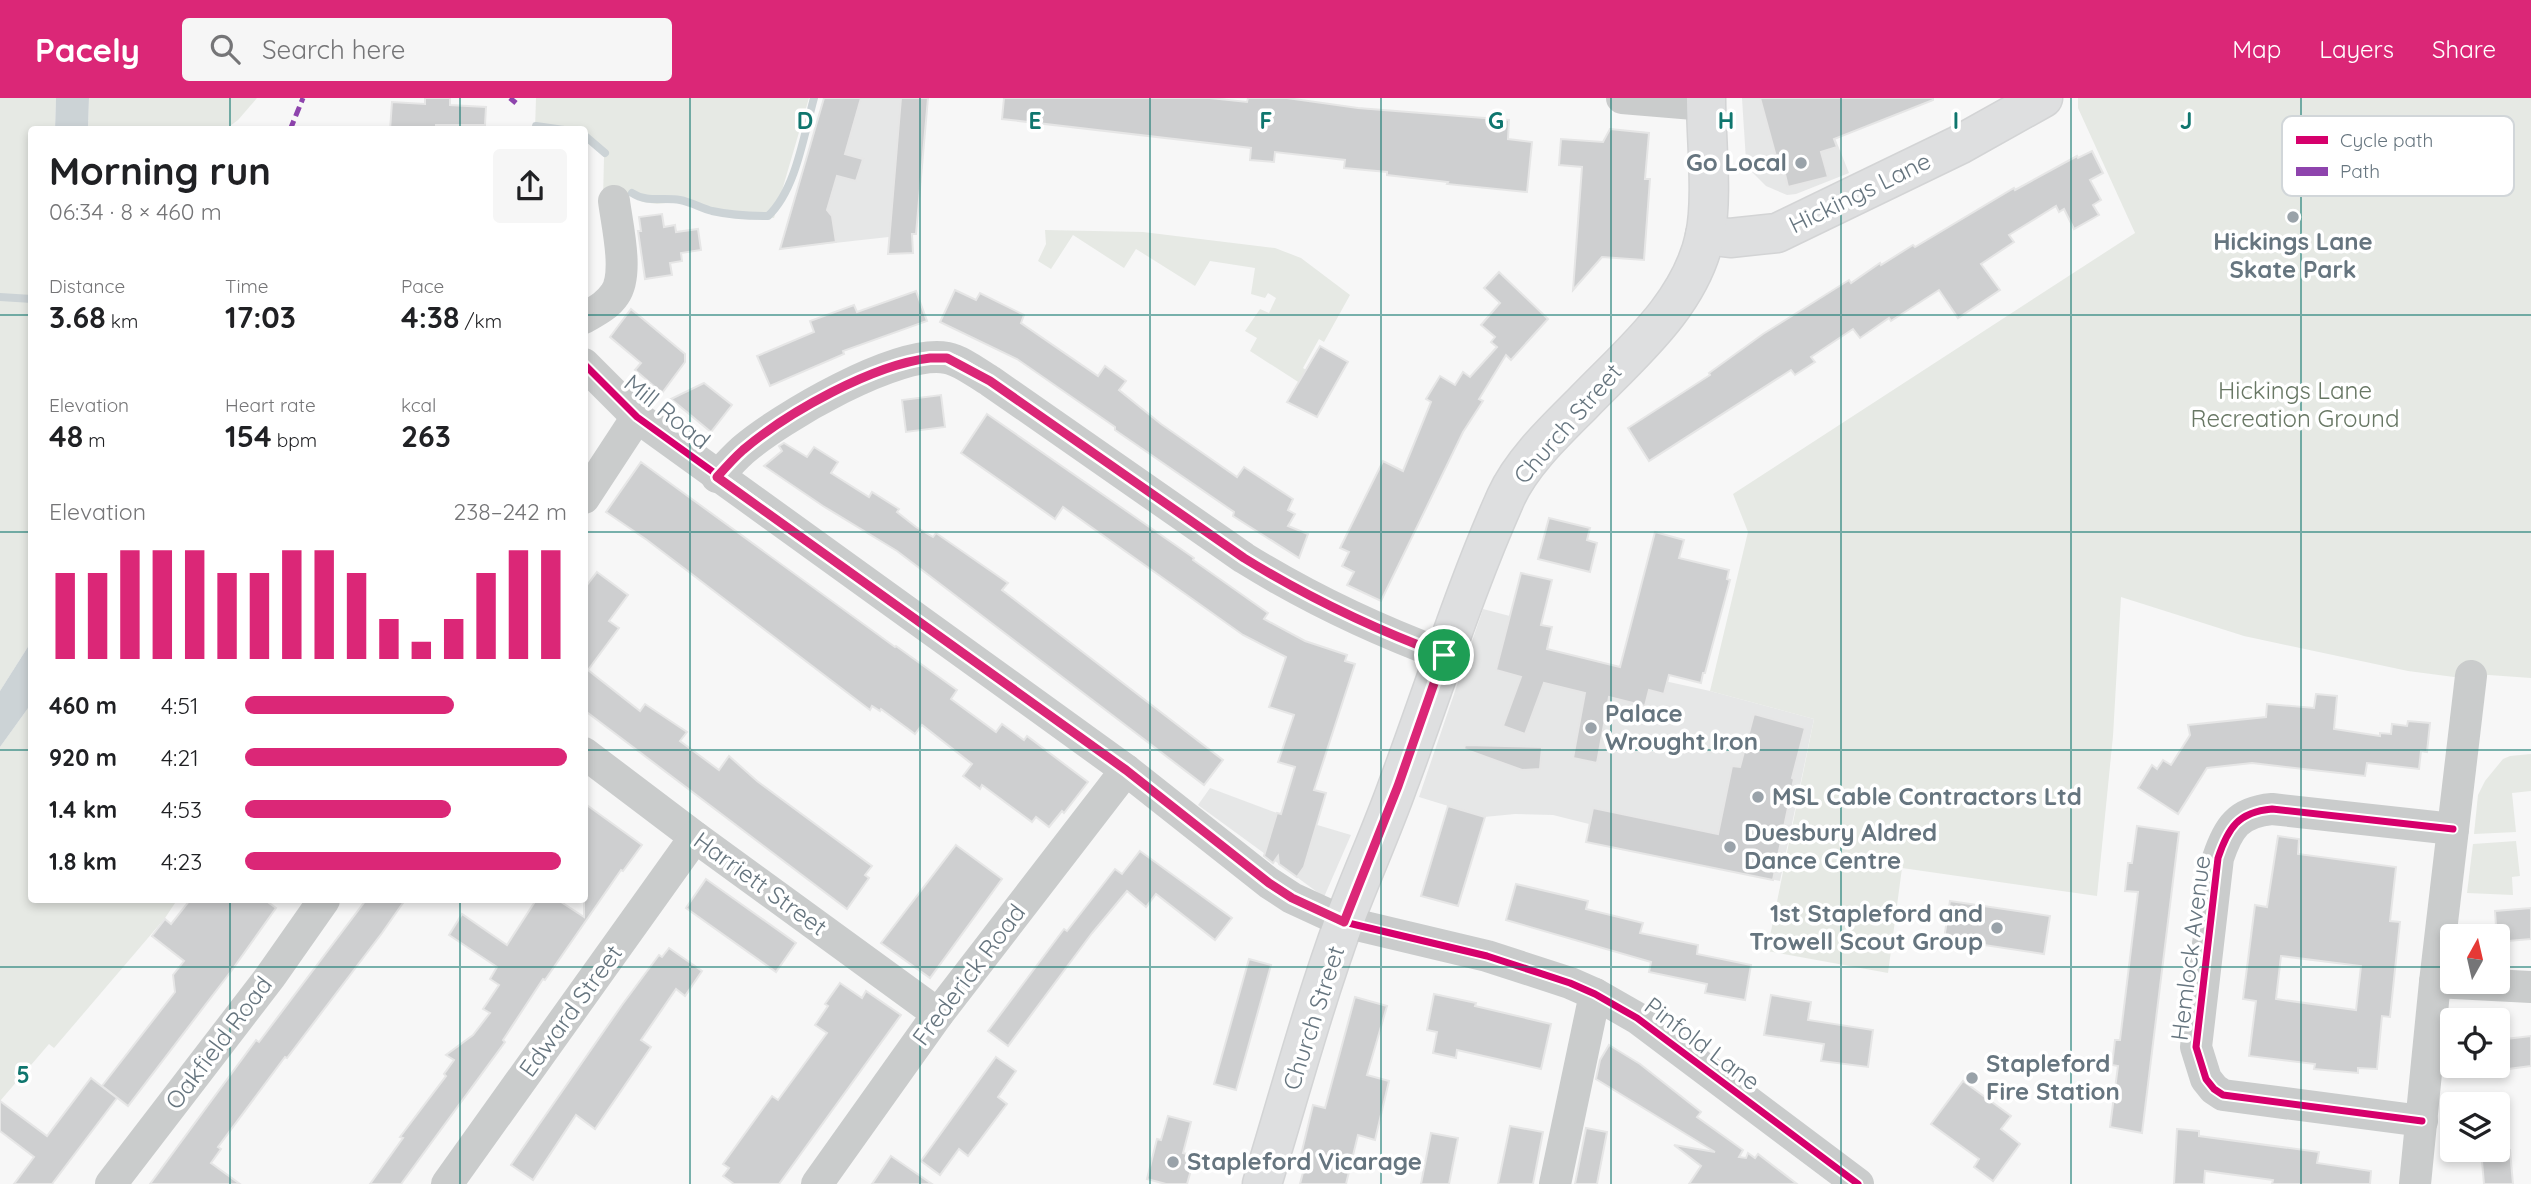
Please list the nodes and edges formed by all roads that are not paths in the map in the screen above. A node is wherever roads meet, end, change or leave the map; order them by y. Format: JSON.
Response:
{"nodes":[{"id":1,"x":1622,"y":98,"type":"edge"},
{"id":2,"x":2043,"y":98,"type":"edge"},
{"id":3,"x":1706,"y":101,"type":"edge"},
{"id":4,"x":614,"y":201,"type":"dead end"},
{"id":5,"x":1705,"y":235,"type":"junction"},
{"id":6,"x":588,"y":315,"type":"edge"},
{"id":7,"x":588,"y":368,"type":"edge"},
{"id":8,"x":637,"y":418,"type":"junction"},
{"id":9,"x":717,"y":477,"type":"junction"},
{"id":10,"x":588,"y":492,"type":"edge"},
{"id":11,"x":1444,"y":655,"type":"junction"},
{"id":12,"x":2471,"y":676,"type":"dead end"},
{"id":13,"x":588,"y":756,"type":"edge"},
{"id":14,"x":1126,"y":770,"type":"junction"},
{"id":15,"x":2453,"y":829,"type":"junction"},
{"id":16,"x":695,"y":837,"type":"junction"},
{"id":17,"x":322,"y":903,"type":"edge"},
{"id":18,"x":1344,"y":922,"type":"junction"},
{"id":19,"x":2435,"y":982,"type":"junction"},
{"id":20,"x":2531,"y":987,"type":"edge"},
{"id":21,"x":1595,"y":994,"type":"junction"},
{"id":22,"x":938,"y":1014,"type":"junction"},
{"id":23,"x":2421,"y":1121,"type":"junction"},
{"id":24,"x":1847,"y":1181,"type":"edge"},
{"id":25,"x":111,"y":1184,"type":"edge"},
{"id":26,"x":447,"y":1184,"type":"edge"},
{"id":27,"x":817,"y":1184,"type":"edge"},
{"id":28,"x":1262,"y":1184,"type":"edge"},
{"id":29,"x":1555,"y":1184,"type":"edge"},
{"id":30,"x":2415,"y":1184,"type":"edge"}],
"edges":[{"from":1,"to":3,"type":"street"},
{"from":2,"to":5,"type":"main road","name":"Hickings Lane"},
{"from":3,"to":5,"type":"main road","name":"Church Street"},
{"from":4,"to":6,"type":"street"},
{"from":5,"to":11,"type":"main road","name":"Church Street"},
{"from":7,"to":8,"type":"street","name":"Mill Road"},
{"from":8,"to":9,"type":"street","name":"Mill Road"},
{"from":8,"to":10,"type":"street"},
{"from":9,"to":11,"type":"street"},
{"from":9,"to":14,"type":"street","name":"Mill Road"},
{"from":11,"to":18,"type":"main road","name":"Church Street"},
{"from":12,"to":15,"type":"street"},
{"from":13,"to":16,"type":"street","name":"Harriett Street"},
{"from":14,"to":18,"type":"street","name":"Mill Road"},
{"from":14,"to":22,"type":"street","name":"Frederick Road"},
{"from":15,"to":19,"type":"street"},
{"from":15,"to":23,"type":"street","name":"Hemlock Avenue"},
{"from":16,"to":22,"type":"street","name":"Harriett Street"},
{"from":16,"to":26,"type":"street","name":"Edward Street"},
{"from":17,"to":25,"type":"street","name":"Oakfield Road"},
{"from":18,"to":21,"type":"street","name":"Pinfold Lane"},
{"from":18,"to":28,"type":"main road","name":"Church Street"},
{"from":19,"to":20,"type":"street"},
{"from":19,"to":23,"type":"street"},
{"from":21,"to":24,"type":"street","name":"Pinfold Lane"},
{"from":21,"to":29,"type":"street"},
{"from":22,"to":27,"type":"street","name":"Frederick Road"},
{"from":23,"to":30,"type":"street"}]}
